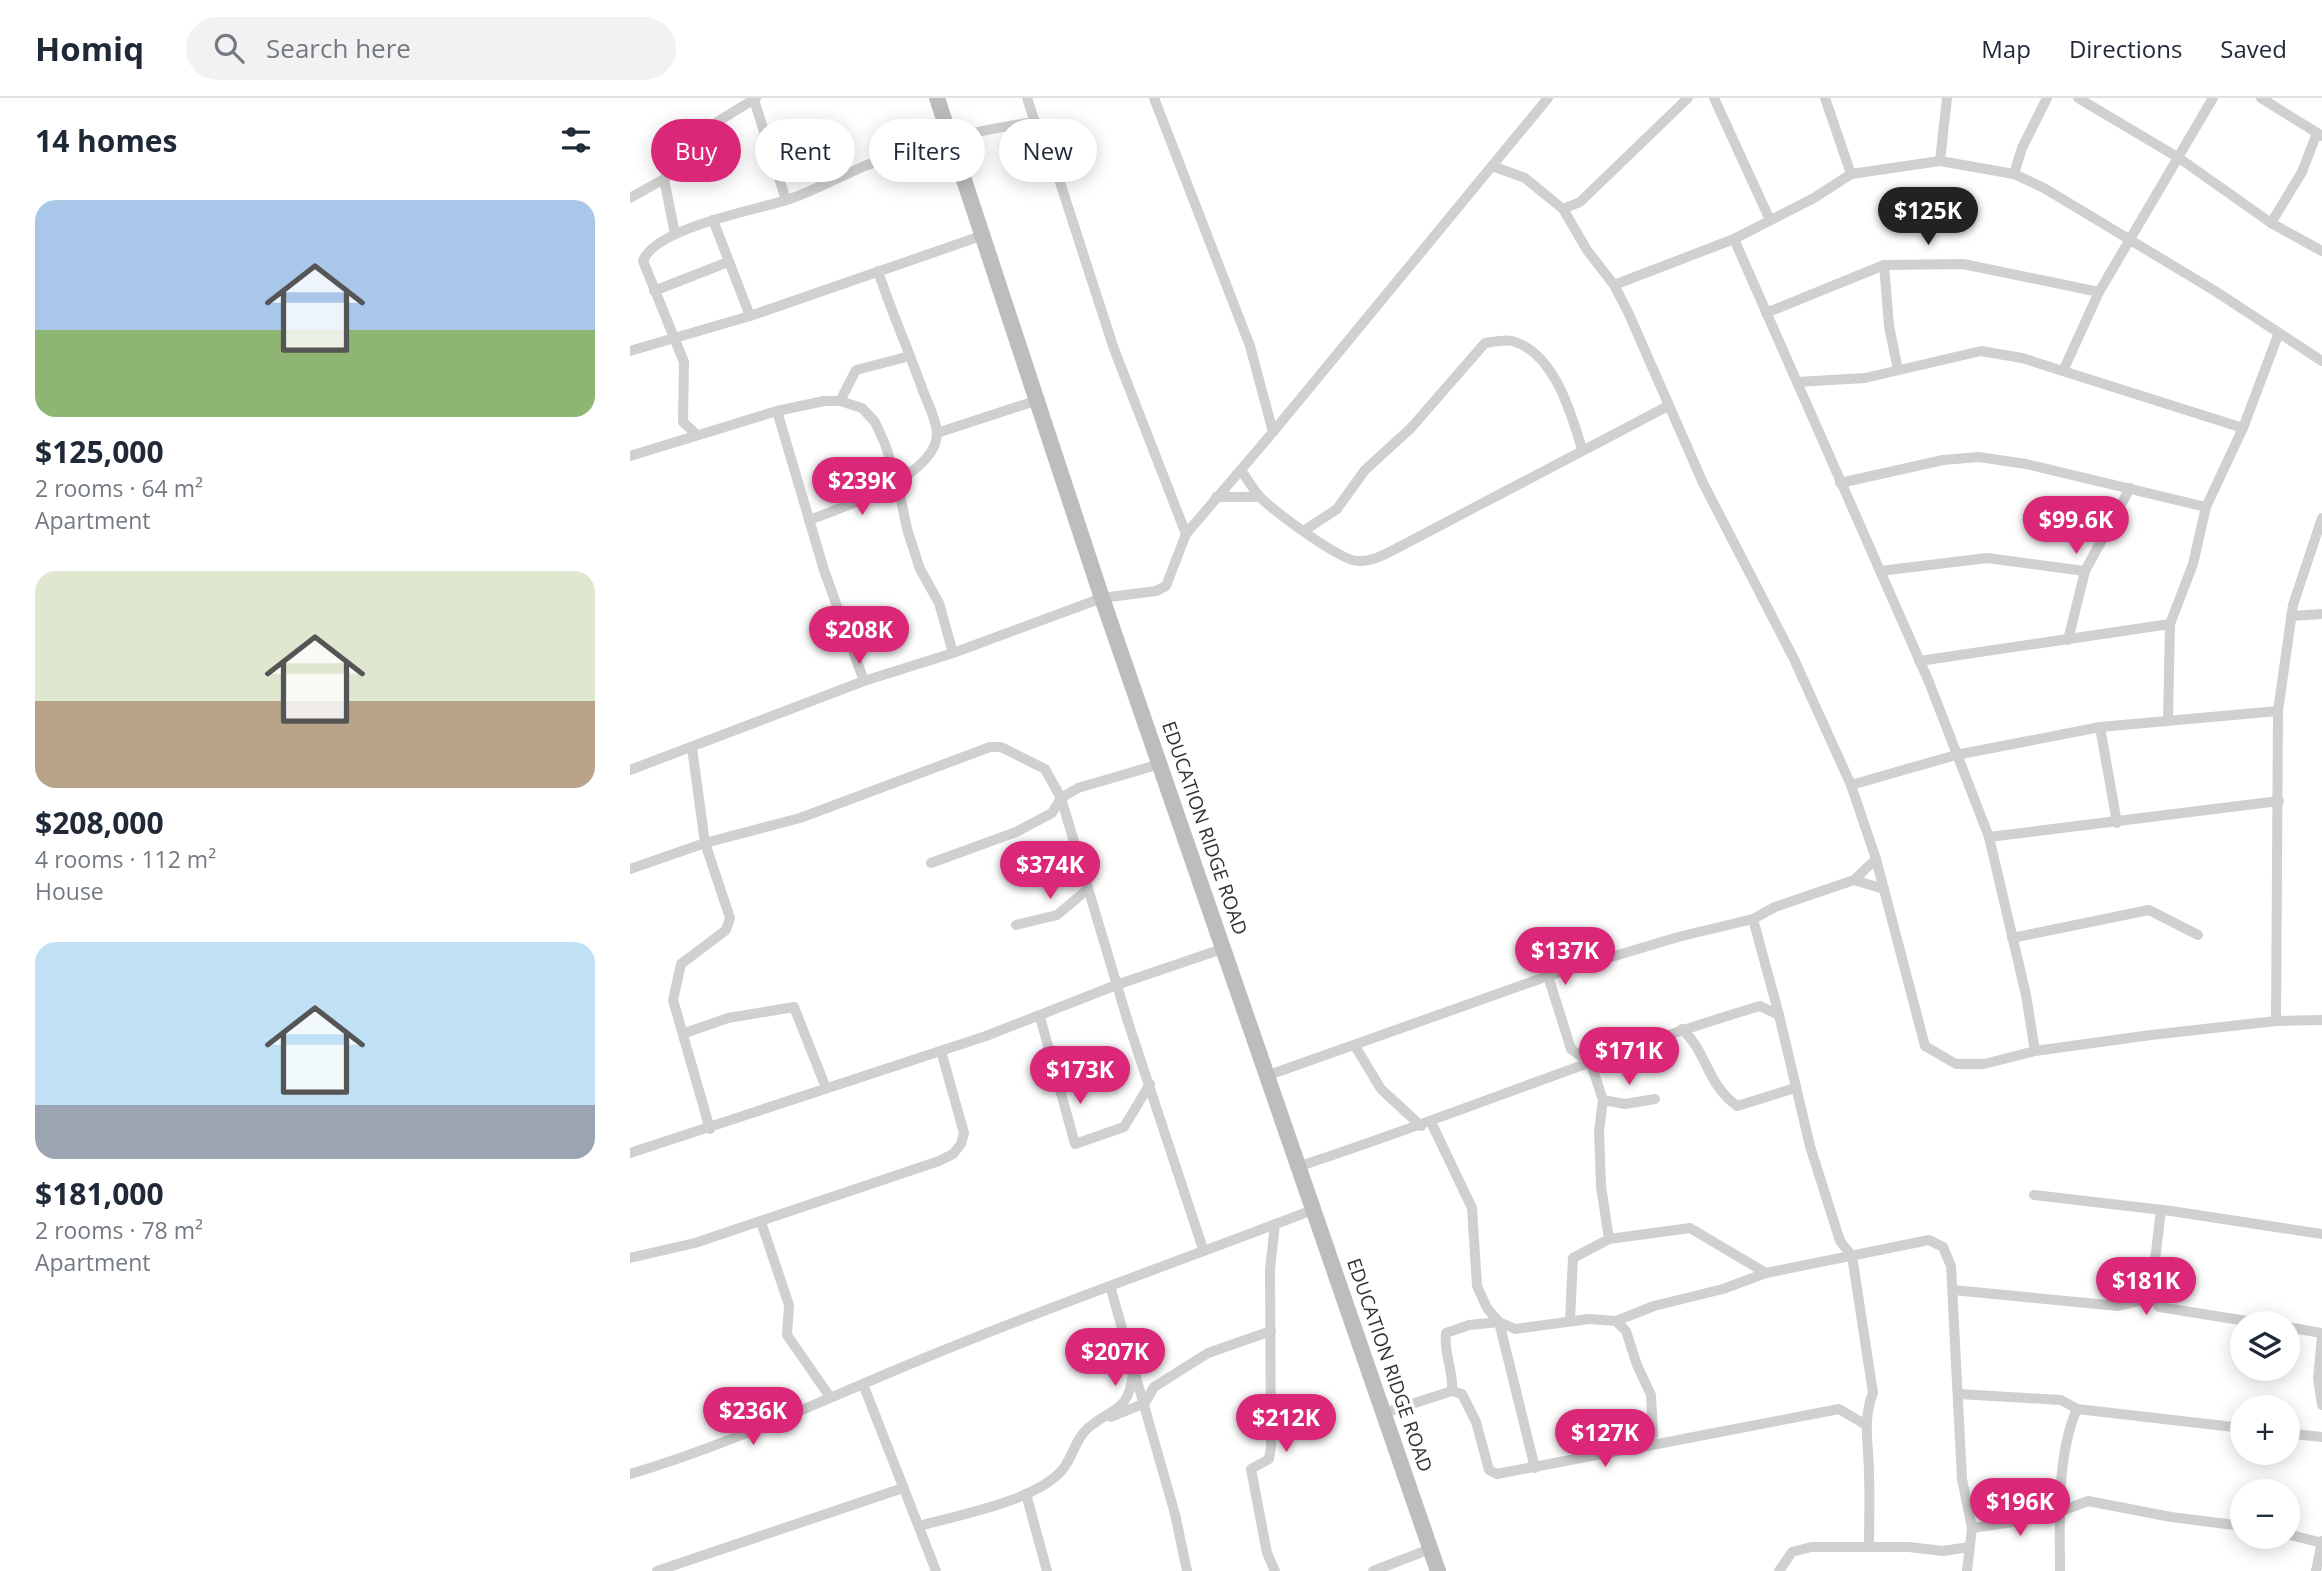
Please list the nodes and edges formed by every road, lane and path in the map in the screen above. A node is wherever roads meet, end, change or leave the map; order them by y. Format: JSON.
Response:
{"nodes":[{"id":1,"x":937,"y":98,"type":"edge"},
{"id":2,"x":1027,"y":98,"type":"edge"},
{"id":3,"x":1154,"y":98,"type":"edge"},
{"id":4,"x":1548,"y":98,"type":"edge"},
{"id":5,"x":1688,"y":98,"type":"edge"},
{"id":6,"x":1714,"y":98,"type":"edge"},
{"id":7,"x":1825,"y":98,"type":"edge"},
{"id":8,"x":1947,"y":98,"type":"edge"},
{"id":9,"x":2047,"y":98,"type":"edge"},
{"id":10,"x":2078,"y":98,"type":"edge"},
{"id":11,"x":2213,"y":98,"type":"edge"},
{"id":12,"x":2261,"y":98,"type":"edge"},
{"id":13,"x":755,"y":99,"type":"edge"},
{"id":14,"x":722,"y":119,"type":"edge"},
{"id":15,"x":944,"y":119,"type":"edge"},
{"id":16,"x":1034,"y":119,"type":"edge"},
{"id":17,"x":2320,"y":135,"type":"edge"},
{"id":18,"x":2179,"y":158,"type":"junction"},
{"id":19,"x":1940,"y":161,"type":"junction"},
{"id":20,"x":869,"y":165,"type":"edge"},
{"id":21,"x":1492,"y":166,"type":"junction"},
{"id":22,"x":1851,"y":174,"type":"junction"},
{"id":23,"x":2014,"y":174,"type":"junction"},
{"id":24,"x":660,"y":182,"type":"edge"},
{"id":25,"x":664,"y":182,"type":"edge"},
{"id":26,"x":964,"y":182,"type":"edge"},
{"id":27,"x":1060,"y":182,"type":"edge"},
{"id":28,"x":630,"y":198,"type":"edge"},
{"id":29,"x":786,"y":200,"type":"junction"},
{"id":30,"x":1563,"y":209,"type":"junction"},
{"id":31,"x":713,"y":220,"type":"junction"},
{"id":32,"x":1770,"y":220,"type":"junction"},
{"id":33,"x":2271,"y":223,"type":"junction"},
{"id":34,"x":675,"y":234,"type":"junction"},
{"id":35,"x":981,"y":236,"type":"junction"},
{"id":36,"x":1734,"y":239,"type":"junction"},
{"id":37,"x":2131,"y":240,"type":"junction"},
{"id":38,"x":2322,"y":251,"type":"edge"},
{"id":39,"x":728,"y":262,"type":"junction"},
{"id":40,"x":1884,"y":265,"type":"junction"},
{"id":41,"x":878,"y":271,"type":"junction"},
{"id":42,"x":1614,"y":285,"type":"junction"},
{"id":43,"x":654,"y":291,"type":"junction"},
{"id":44,"x":2099,"y":292,"type":"junction"},
{"id":45,"x":1766,"y":313,"type":"junction"},
{"id":46,"x":750,"y":316,"type":"junction"},
{"id":47,"x":2278,"y":335,"type":"junction"},
{"id":48,"x":676,"y":336,"type":"junction"},
{"id":49,"x":630,"y":351,"type":"edge"},
{"id":50,"x":910,"y":356,"type":"junction"},
{"id":51,"x":2322,"y":361,"type":"edge"},
{"id":52,"x":1898,"y":370,"type":"junction"},
{"id":53,"x":2063,"y":371,"type":"junction"},
{"id":54,"x":1797,"y":382,"type":"junction"},
{"id":55,"x":1038,"y":400,"type":"junction"},
{"id":56,"x":840,"y":401,"type":"junction"},
{"id":57,"x":1668,"y":406,"type":"junction"},
{"id":58,"x":778,"y":411,"type":"junction"},
{"id":59,"x":683,"y":422,"type":"junction"},
{"id":60,"x":2243,"y":428,"type":"junction"},
{"id":61,"x":1273,"y":432,"type":"junction"},
{"id":62,"x":937,"y":433,"type":"junction"},
{"id":63,"x":698,"y":435,"type":"junction"},
{"id":64,"x":673,"y":441,"type":"junction"},
{"id":65,"x":1582,"y":449,"type":"junction"},
{"id":66,"x":630,"y":456,"type":"edge"},
{"id":67,"x":1241,"y":470,"type":"junction"},
{"id":68,"x":897,"y":480,"type":"junction"},
{"id":69,"x":1840,"y":483,"type":"junction"},
{"id":70,"x":2130,"y":488,"type":"junction"},
{"id":71,"x":1216,"y":497,"type":"junction"},
{"id":72,"x":1260,"y":497,"type":"junction"},
{"id":73,"x":2207,"y":507,"type":"junction"},
{"id":74,"x":2322,"y":519,"type":"edge"},
{"id":75,"x":809,"y":520,"type":"junction"},
{"id":76,"x":1305,"y":530,"type":"junction"},
{"id":77,"x":1186,"y":534,"type":"junction"},
{"id":78,"x":1880,"y":571,"type":"junction"},
{"id":79,"x":2085,"y":571,"type":"junction"},
{"id":80,"x":1102,"y":598,"type":"junction"},
{"id":81,"x":2322,"y":614,"type":"edge"},
{"id":82,"x":2291,"y":616,"type":"junction"},
{"id":83,"x":2170,"y":624,"type":"junction"},
{"id":84,"x":2068,"y":640,"type":"junction"},
{"id":85,"x":953,"y":653,"type":"junction"},
{"id":86,"x":1919,"y":661,"type":"junction"},
{"id":87,"x":864,"y":681,"type":"junction"},
{"id":88,"x":2278,"y":711,"type":"junction"},
{"id":89,"x":2168,"y":719,"type":"junction"},
{"id":90,"x":2100,"y":727,"type":"junction"},
{"id":91,"x":692,"y":748,"type":"junction"},
{"id":92,"x":1956,"y":755,"type":"junction"},
{"id":93,"x":1160,"y":764,"type":"junction"},
{"id":94,"x":630,"y":771,"type":"edge"},
{"id":95,"x":1851,"y":785,"type":"junction"},
{"id":96,"x":1061,"y":798,"type":"junction"},
{"id":97,"x":2278,"y":801,"type":"junction"},
{"id":98,"x":2117,"y":823,"type":"junction"},
{"id":99,"x":1989,"y":837,"type":"junction"},
{"id":100,"x":705,"y":843,"type":"junction"},
{"id":101,"x":1876,"y":859,"type":"junction"},
{"id":102,"x":931,"y":863,"type":"dead end"},
{"id":103,"x":630,"y":869,"type":"edge"},
{"id":104,"x":1854,"y":880,"type":"junction"},
{"id":105,"x":1088,"y":889,"type":"junction"},
{"id":106,"x":1884,"y":889,"type":"junction"},
{"id":107,"x":1754,"y":919,"type":"junction"},
{"id":108,"x":1016,"y":926,"type":"dead end"},
{"id":109,"x":2199,"y":935,"type":"dead end"},
{"id":110,"x":2012,"y":938,"type":"junction"},
{"id":111,"x":1225,"y":948,"type":"junction"},
{"id":112,"x":1548,"y":976,"type":"junction"},
{"id":113,"x":1119,"y":984,"type":"junction"},
{"id":114,"x":1779,"y":1015,"type":"junction"},
{"id":115,"x":1040,"y":1017,"type":"junction"},
{"id":116,"x":2322,"y":1020,"type":"edge"},
{"id":117,"x":2276,"y":1021,"type":"junction"},
{"id":118,"x":1682,"y":1029,"type":"junction"},
{"id":119,"x":685,"y":1033,"type":"junction"},
{"id":120,"x":1355,"y":1046,"type":"junction"},
{"id":121,"x":941,"y":1051,"type":"junction"},
{"id":122,"x":2035,"y":1051,"type":"junction"},
{"id":123,"x":1591,"y":1064,"type":"junction"},
{"id":124,"x":1269,"y":1075,"type":"junction"},
{"id":125,"x":1150,"y":1084,"type":"junction"},
{"id":126,"x":827,"y":1088,"type":"junction"},
{"id":127,"x":1795,"y":1088,"type":"junction"},
{"id":128,"x":1654,"y":1099,"type":"dead end"},
{"id":129,"x":1602,"y":1100,"type":"junction"},
{"id":130,"x":1425,"y":1124,"type":"junction"},
{"id":131,"x":710,"y":1129,"type":"junction"},
{"id":132,"x":630,"y":1153,"type":"edge"},
{"id":133,"x":1300,"y":1166,"type":"junction"},
{"id":134,"x":2034,"y":1195,"type":"dead end"},
{"id":135,"x":1315,"y":1209,"type":"junction"},
{"id":136,"x":2161,"y":1210,"type":"junction"},
{"id":137,"x":761,"y":1222,"type":"junction"},
{"id":138,"x":1275,"y":1224,"type":"junction"},
{"id":139,"x":2322,"y":1234,"type":"edge"},
{"id":140,"x":1609,"y":1239,"type":"junction"},
{"id":141,"x":1203,"y":1249,"type":"junction"},
{"id":142,"x":1852,"y":1256,"type":"junction"},
{"id":143,"x":630,"y":1258,"type":"edge"},
{"id":144,"x":1766,"y":1273,"type":"junction"},
{"id":145,"x":1110,"y":1286,"type":"junction"},
{"id":146,"x":1953,"y":1290,"type":"junction"},
{"id":147,"x":2151,"y":1294,"type":"junction"},
{"id":148,"x":2230,"y":1318,"type":"edge"},
{"id":149,"x":1570,"y":1320,"type":"junction"},
{"id":150,"x":1616,"y":1321,"type":"junction"},
{"id":151,"x":1499,"y":1322,"type":"junction"},
{"id":152,"x":2300,"y":1330,"type":"edge"},
{"id":153,"x":1271,"y":1331,"type":"junction"},
{"id":154,"x":2322,"y":1334,"type":"edge"},
{"id":155,"x":1133,"y":1367,"type":"junction"},
{"id":156,"x":863,"y":1384,"type":"junction"},
{"id":157,"x":1452,"y":1391,"type":"junction"},
{"id":158,"x":1959,"y":1394,"type":"junction"},
{"id":159,"x":830,"y":1397,"type":"junction"},
{"id":160,"x":1145,"y":1403,"type":"junction"},
{"id":161,"x":2322,"y":1405,"type":"edge"},
{"id":162,"x":2077,"y":1409,"type":"junction"},
{"id":163,"x":1384,"y":1413,"type":"junction"},
{"id":164,"x":1106,"y":1417,"type":"junction"},
{"id":165,"x":1866,"y":1425,"type":"junction"},
{"id":166,"x":2230,"y":1427,"type":"edge"},
{"id":167,"x":2300,"y":1434,"type":"edge"},
{"id":168,"x":2322,"y":1437,"type":"edge"},
{"id":169,"x":1638,"y":1447,"type":"junction"},
{"id":170,"x":1535,"y":1468,"type":"junction"},
{"id":171,"x":630,"y":1474,"type":"edge"},
{"id":172,"x":903,"y":1488,"type":"junction"},
{"id":173,"x":1026,"y":1494,"type":"junction"},
{"id":174,"x":2060,"y":1512,"type":"junction"},
{"id":175,"x":2230,"y":1524,"type":"edge"},
{"id":176,"x":919,"y":1526,"type":"junction"},
{"id":177,"x":1972,"y":1528,"type":"junction"},
{"id":178,"x":2300,"y":1537,"type":"edge"},
{"id":179,"x":2322,"y":1542,"type":"edge"},
{"id":180,"x":1869,"y":1547,"type":"junction"},
{"id":181,"x":1969,"y":1547,"type":"junction"},
{"id":182,"x":1430,"y":1549,"type":"junction"},
{"id":183,"x":657,"y":1571,"type":"edge"},
{"id":184,"x":936,"y":1571,"type":"edge"},
{"id":185,"x":1047,"y":1571,"type":"edge"},
{"id":186,"x":1187,"y":1571,"type":"edge"},
{"id":187,"x":1275,"y":1571,"type":"edge"},
{"id":188,"x":1373,"y":1571,"type":"edge"},
{"id":189,"x":1438,"y":1571,"type":"edge"},
{"id":190,"x":1779,"y":1571,"type":"edge"},
{"id":191,"x":1967,"y":1571,"type":"edge"},
{"id":192,"x":2060,"y":1571,"type":"edge"},
{"id":193,"x":2316,"y":1571,"type":"edge"}],
"edges":[{"from":1,"to":15,"type":"main road","name":"EDUCATION RIDGE ROAD"},
{"from":2,"to":16,"type":"street"},
{"from":3,"to":61,"type":"street"},
{"from":4,"to":21,"type":"street"},
{"from":5,"to":30,"type":"street"},
{"from":6,"to":32,"type":"street"},
{"from":7,"to":22,"type":"street"},
{"from":8,"to":19,"type":"street"},
{"from":9,"to":23,"type":"street"},
{"from":10,"to":18,"type":"street"},
{"from":11,"to":18,"type":"street"},
{"from":12,"to":17,"type":"street"},
{"from":13,"to":14,"type":"street"},
{"from":13,"to":29,"type":"street"},
{"from":17,"to":33,"type":"street"},
{"from":18,"to":33,"type":"street"},
{"from":18,"to":37,"type":"street"},
{"from":19,"to":22,"type":"street"},
{"from":19,"to":23,"type":"street"},
{"from":20,"to":29,"type":"street"},
{"from":21,"to":30,"type":"street"},
{"from":21,"to":61,"type":"street"},
{"from":22,"to":32,"type":"street"},
{"from":23,"to":37,"type":"street"},
{"from":24,"to":28,"type":"street"},
{"from":25,"to":34,"type":"street"},
{"from":26,"to":35,"type":"main road","name":"EDUCATION RIDGE ROAD"},
{"from":27,"to":77,"type":"street"},
{"from":29,"to":31,"type":"street"},
{"from":30,"to":42,"type":"street"},
{"from":31,"to":34,"type":"street"},
{"from":31,"to":39,"type":"street"},
{"from":32,"to":36,"type":"street"},
{"from":33,"to":38,"type":"street"},
{"from":34,"to":43,"type":"street"},
{"from":35,"to":41,"type":"street"},
{"from":35,"to":55,"type":"main road","name":"EDUCATION RIDGE ROAD"},
{"from":36,"to":42,"type":"street"},
{"from":36,"to":45,"type":"street"},
{"from":37,"to":44,"type":"street"},
{"from":37,"to":47,"type":"street"},
{"from":39,"to":43,"type":"street"},
{"from":39,"to":46,"type":"street"},
{"from":40,"to":44,"type":"street"},
{"from":40,"to":45,"type":"street"},
{"from":40,"to":52,"type":"street"},
{"from":41,"to":46,"type":"street"},
{"from":41,"to":50,"type":"street"},
{"from":42,"to":57,"type":"street"},
{"from":43,"to":48,"type":"street"},
{"from":44,"to":53,"type":"street"},
{"from":45,"to":54,"type":"street"},
{"from":46,"to":48,"type":"street"},
{"from":47,"to":51,"type":"street"},
{"from":47,"to":60,"type":"street"},
{"from":48,"to":49,"type":"street"},
{"from":48,"to":59,"type":"street"},
{"from":50,"to":56,"type":"street"},
{"from":50,"to":62,"type":"street"},
{"from":52,"to":53,"type":"street"},
{"from":52,"to":54,"type":"street"},
{"from":53,"to":60,"type":"street"},
{"from":54,"to":69,"type":"street"},
{"from":55,"to":62,"type":"street"},
{"from":55,"to":80,"type":"main road","name":"EDUCATION RIDGE ROAD"},
{"from":56,"to":58,"type":"street"},
{"from":56,"to":68,"type":"street"},
{"from":57,"to":65,"type":"street"},
{"from":57,"to":95,"type":"street"},
{"from":58,"to":63,"type":"street"},
{"from":58,"to":75,"type":"street"},
{"from":59,"to":63,"type":"street"},
{"from":59,"to":64,"type":"street"},
{"from":60,"to":73,"type":"street"},
{"from":61,"to":67,"type":"street"},
{"from":62,"to":68,"type":"street"},
{"from":63,"to":64,"type":"street"},
{"from":64,"to":66,"type":"street"},
{"from":65,"to":76,"type":"street"},
{"from":65,"to":76,"type":"street"},
{"from":67,"to":71,"type":"street"},
{"from":67,"to":72,"type":"street"},
{"from":68,"to":75,"type":"street"},
{"from":68,"to":85,"type":"street"},
{"from":69,"to":70,"type":"street"},
{"from":69,"to":78,"type":"street"},
{"from":70,"to":73,"type":"street"},
{"from":70,"to":79,"type":"street"},
{"from":71,"to":72,"type":"street"},
{"from":71,"to":77,"type":"street"},
{"from":72,"to":76,"type":"street"},
{"from":73,"to":83,"type":"street"},
{"from":74,"to":82,"type":"street"},
{"from":75,"to":87,"type":"street"},
{"from":77,"to":80,"type":"street"},
{"from":78,"to":79,"type":"street"},
{"from":78,"to":86,"type":"street"},
{"from":79,"to":84,"type":"street"},
{"from":80,"to":85,"type":"street"},
{"from":80,"to":93,"type":"main road","name":"EDUCATION RIDGE ROAD"},
{"from":81,"to":82,"type":"street"},
{"from":82,"to":88,"type":"street"},
{"from":83,"to":84,"type":"street"},
{"from":83,"to":89,"type":"street"},
{"from":84,"to":86,"type":"street"},
{"from":85,"to":87,"type":"street"},
{"from":86,"to":92,"type":"street"},
{"from":87,"to":91,"type":"street"},
{"from":88,"to":89,"type":"street"},
{"from":88,"to":97,"type":"street"},
{"from":89,"to":90,"type":"street"},
{"from":90,"to":92,"type":"street"},
{"from":90,"to":98,"type":"street"},
{"from":91,"to":94,"type":"street"},
{"from":91,"to":100,"type":"street"},
{"from":92,"to":95,"type":"street"},
{"from":92,"to":99,"type":"street"},
{"from":93,"to":96,"type":"street"},
{"from":93,"to":111,"type":"main road","name":"EDUCATION RIDGE ROAD"},
{"from":95,"to":101,"type":"street"},
{"from":96,"to":100,"type":"street"},
{"from":96,"to":102,"type":"street"},
{"from":96,"to":105,"type":"street"},
{"from":97,"to":98,"type":"street"},
{"from":97,"to":117,"type":"street"},
{"from":98,"to":99,"type":"street"},
{"from":99,"to":110,"type":"street"},
{"from":100,"to":103,"type":"street"},
{"from":100,"to":119,"type":"street"},
{"from":101,"to":104,"type":"street"},
{"from":101,"to":106,"type":"street"},
{"from":104,"to":106,"type":"street"},
{"from":104,"to":107,"type":"street"},
{"from":105,"to":108,"type":"street"},
{"from":105,"to":113,"type":"street"},
{"from":106,"to":122,"type":"street"},
{"from":107,"to":112,"type":"street"},
{"from":107,"to":114,"type":"street"},
{"from":109,"to":110,"type":"street"},
{"from":110,"to":122,"type":"street"},
{"from":111,"to":113,"type":"street"},
{"from":111,"to":124,"type":"main road","name":"EDUCATION RIDGE ROAD"},
{"from":112,"to":120,"type":"street"},
{"from":112,"to":123,"type":"street"},
{"from":113,"to":115,"type":"street"},
{"from":113,"to":125,"type":"street"},
{"from":114,"to":118,"type":"street"},
{"from":114,"to":127,"type":"street"},
{"from":115,"to":121,"type":"street"},
{"from":115,"to":125,"type":"street"},
{"from":116,"to":117,"type":"street"},
{"from":117,"to":122,"type":"street"},
{"from":118,"to":123,"type":"street"},
{"from":118,"to":127,"type":"street"},
{"from":119,"to":126,"type":"street"},
{"from":119,"to":131,"type":"street"},
{"from":120,"to":124,"type":"street"},
{"from":120,"to":130,"type":"street"},
{"from":121,"to":126,"type":"street"},
{"from":121,"to":137,"type":"street"},
{"from":123,"to":129,"type":"street"},
{"from":123,"to":130,"type":"street"},
{"from":124,"to":133,"type":"main road","name":"EDUCATION RIDGE ROAD"},
{"from":125,"to":141,"type":"street"},
{"from":126,"to":131,"type":"street"},
{"from":127,"to":142,"type":"street"},
{"from":128,"to":129,"type":"street"},
{"from":129,"to":140,"type":"street"},
{"from":130,"to":133,"type":"street"},
{"from":130,"to":151,"type":"street"},
{"from":131,"to":132,"type":"street"},
{"from":133,"to":135,"type":"main road","name":"EDUCATION RIDGE ROAD"},
{"from":134,"to":136,"type":"street"},
{"from":135,"to":138,"type":"street"},
{"from":135,"to":163,"type":"main road","name":"EDUCATION RIDGE ROAD"},
{"from":136,"to":139,"type":"street"},
{"from":136,"to":147,"type":"street"},
{"from":137,"to":143,"type":"street"},
{"from":137,"to":159,"type":"street"},
{"from":138,"to":141,"type":"street"},
{"from":138,"to":153,"type":"street"},
{"from":140,"to":144,"type":"street"},
{"from":140,"to":149,"type":"street"},
{"from":141,"to":145,"type":"street"},
{"from":142,"to":144,"type":"street"},
{"from":142,"to":146,"type":"street"},
{"from":142,"to":165,"type":"street"},
{"from":144,"to":150,"type":"street"},
{"from":145,"to":155,"type":"street"},
{"from":145,"to":156,"type":"street"},
{"from":146,"to":147,"type":"street"},
{"from":146,"to":158,"type":"street"},
{"from":147,"to":148,"type":"street"},
{"from":149,"to":150,"type":"street"},
{"from":149,"to":151,"type":"street"},
{"from":150,"to":169,"type":"street"},
{"from":151,"to":157,"type":"street"},
{"from":151,"to":170,"type":"street"},
{"from":152,"to":154,"type":"street"},
{"from":153,"to":160,"type":"street"},
{"from":153,"to":187,"type":"street"},
{"from":154,"to":161,"type":"street"},
{"from":155,"to":160,"type":"street"},
{"from":155,"to":164,"type":"street"},
{"from":156,"to":159,"type":"street"},
{"from":156,"to":172,"type":"street"},
{"from":157,"to":163,"type":"street"},
{"from":157,"to":170,"type":"street"},
{"from":158,"to":162,"type":"street"},
{"from":158,"to":177,"type":"street"},
{"from":159,"to":171,"type":"street"},
{"from":160,"to":164,"type":"street"},
{"from":160,"to":186,"type":"street"},
{"from":162,"to":166,"type":"street"},
{"from":162,"to":174,"type":"street"},
{"from":163,"to":182,"type":"main road","name":"EDUCATION RIDGE ROAD"},
{"from":164,"to":173,"type":"street"},
{"from":165,"to":169,"type":"street"},
{"from":165,"to":180,"type":"street"},
{"from":167,"to":168,"type":"street"},
{"from":169,"to":170,"type":"street"},
{"from":172,"to":176,"type":"street"},
{"from":172,"to":183,"type":"street"},
{"from":173,"to":176,"type":"street"},
{"from":173,"to":185,"type":"street"},
{"from":174,"to":175,"type":"street"},
{"from":174,"to":177,"type":"street"},
{"from":174,"to":192,"type":"street"},
{"from":176,"to":184,"type":"street"},
{"from":177,"to":181,"type":"street"},
{"from":178,"to":179,"type":"street"},
{"from":179,"to":193,"type":"street"},
{"from":180,"to":181,"type":"street"},
{"from":180,"to":190,"type":"street"},
{"from":181,"to":191,"type":"street"},
{"from":182,"to":188,"type":"street"},
{"from":182,"to":189,"type":"main road","name":"EDUCATION RIDGE ROAD"}]}
